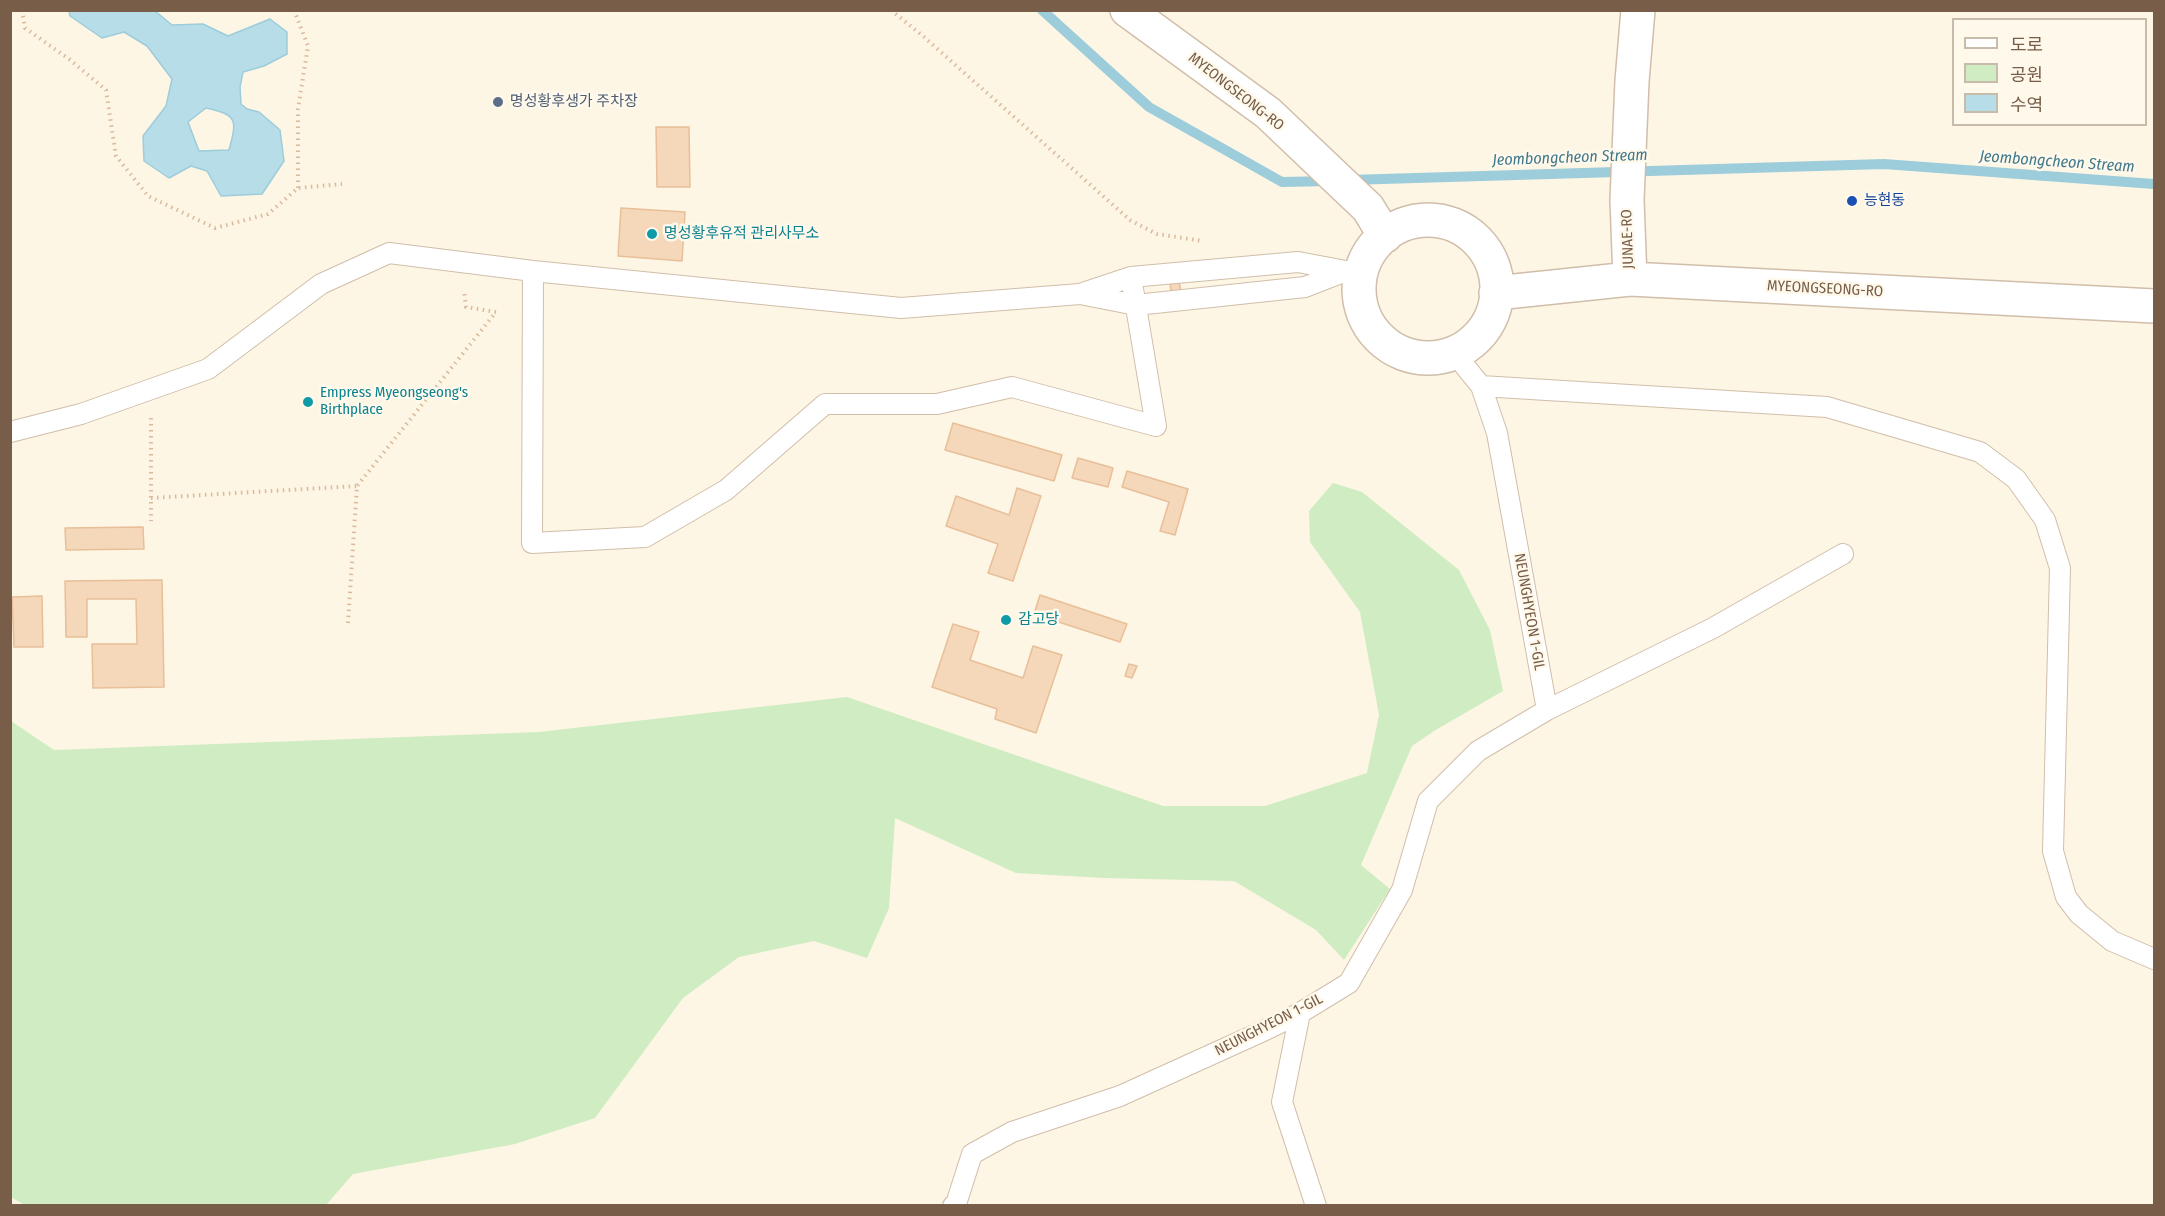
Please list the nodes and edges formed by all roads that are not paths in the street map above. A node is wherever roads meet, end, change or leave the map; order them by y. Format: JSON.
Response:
{"nodes":[{"id":1,"x":1127,"y":10,"type":"edge"},
{"id":2,"x":1638,"y":10,"type":"edge"},
{"id":3,"x":1385,"y":236,"type":"junction"},
{"id":4,"x":533,"y":271,"type":"junction"},
{"id":5,"x":1354,"y":274,"type":"junction"},
{"id":6,"x":1131,"y":277,"type":"junction"},
{"id":7,"x":1630,"y":279,"type":"junction"},
{"id":8,"x":1496,"y":293,"type":"junction"},
{"id":9,"x":1080,"y":294,"type":"junction"},
{"id":10,"x":1136,"y":305,"type":"junction"},
{"id":11,"x":2154,"y":306,"type":"edge"},
{"id":12,"x":1455,"y":354,"type":"junction"},
{"id":13,"x":1481,"y":386,"type":"junction"},
{"id":14,"x":10,"y":432,"type":"edge"},
{"id":15,"x":1843,"y":554,"type":"dead end"},
{"id":16,"x":1547,"y":710,"type":"junction"},
{"id":17,"x":2154,"y":959,"type":"edge"},
{"id":18,"x":1300,"y":1012,"type":"junction"},
{"id":19,"x":953,"y":1206,"type":"edge"},
{"id":20,"x":1316,"y":1206,"type":"edge"}],
"edges":[{"from":1,"to":3,"type":"street","name":"MYEONGSEONG-RO"},
{"from":2,"to":7,"type":"street","name":"JUNAE-RO"},
{"from":3,"to":5,"type":"street"},
{"from":3,"to":8,"type":"street"},
{"from":4,"to":9,"type":"lane"},
{"from":4,"to":10,"type":"lane"},
{"from":4,"to":14,"type":"lane"},
{"from":5,"to":6,"type":"lane"},
{"from":5,"to":10,"type":"lane"},
{"from":5,"to":12,"type":"street"},
{"from":6,"to":9,"type":"lane"},
{"from":6,"to":10,"type":"lane"},
{"from":7,"to":8,"type":"street","name":"MYEONGSEONG-RO"},
{"from":7,"to":11,"type":"street","name":"MYEONGSEONG-RO"},
{"from":8,"to":12,"type":"street"},
{"from":9,"to":10,"type":"lane"},
{"from":12,"to":13,"type":"lane","name":"NEUNGHYEON 1-GIL"},
{"from":13,"to":16,"type":"lane","name":"NEUNGHYEON 1-GIL"},
{"from":13,"to":17,"type":"lane"},
{"from":15,"to":16,"type":"lane"},
{"from":16,"to":18,"type":"lane","name":"NEUNGHYEON 1-GIL"},
{"from":18,"to":19,"type":"lane","name":"NEUNGHYEON 1-GIL"},
{"from":18,"to":20,"type":"lane"}]}
